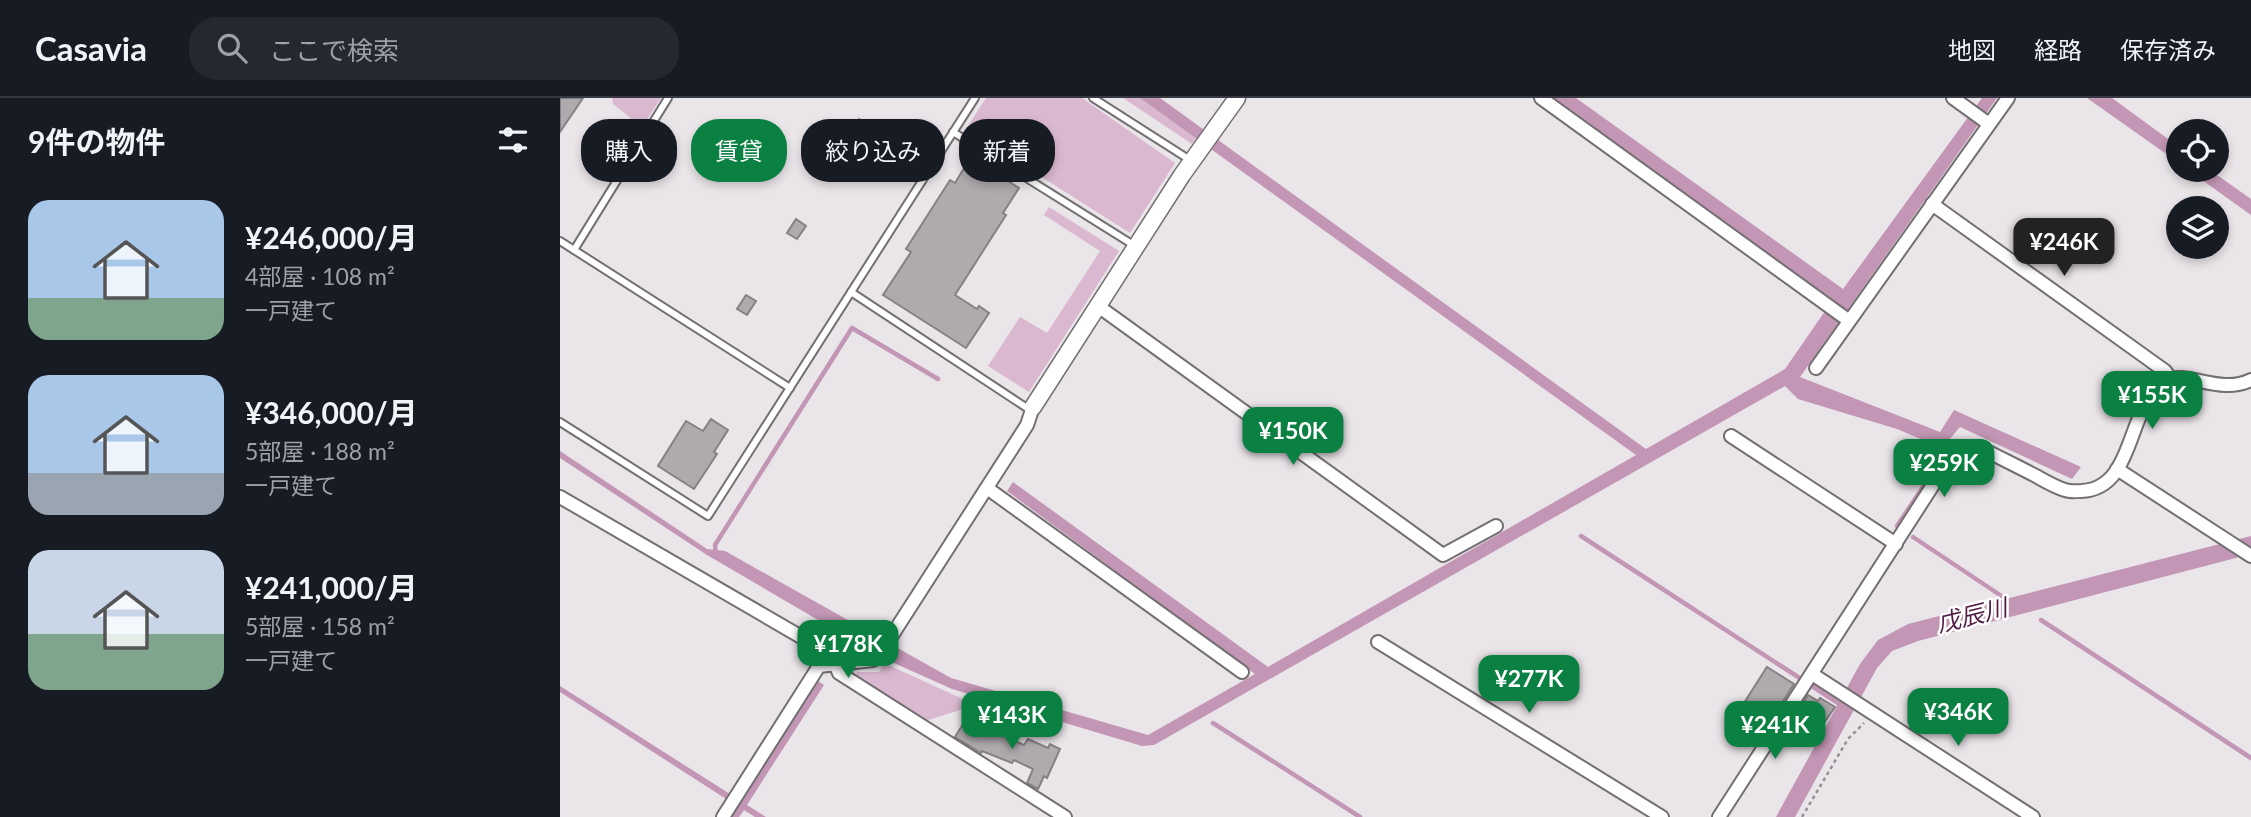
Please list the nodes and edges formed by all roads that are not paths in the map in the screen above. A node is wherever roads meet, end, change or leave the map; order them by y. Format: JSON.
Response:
{"nodes":[{"id":1,"x":668,"y":98,"type":"edge"},
{"id":2,"x":975,"y":98,"type":"edge"},
{"id":3,"x":1093,"y":98,"type":"edge"},
{"id":4,"x":1237,"y":98,"type":"edge"},
{"id":5,"x":1541,"y":98,"type":"edge"},
{"id":6,"x":1953,"y":98,"type":"edge"},
{"id":7,"x":2008,"y":98,"type":"edge"},
{"id":8,"x":1990,"y":124,"type":"junction"},
{"id":9,"x":953,"y":132,"type":"junction"},
{"id":10,"x":1192,"y":161,"type":"junction"},
{"id":11,"x":1932,"y":204,"type":"junction"},
{"id":12,"x":560,"y":241,"type":"edge"},
{"id":13,"x":1136,"y":247,"type":"junction"},
{"id":14,"x":574,"y":250,"type":"junction"},
{"id":15,"x":851,"y":292,"type":"junction"},
{"id":16,"x":1098,"y":306,"type":"junction"},
{"id":17,"x":1848,"y":320,"type":"junction"},
{"id":18,"x":1816,"y":368,"type":"dead end"},
{"id":19,"x":2170,"y":378,"type":"junction"},
{"id":20,"x":2251,"y":380,"type":"edge"},
{"id":21,"x":790,"y":388,"type":"junction"},
{"id":22,"x":1033,"y":409,"type":"junction"},
{"id":23,"x":560,"y":422,"type":"edge"},
{"id":24,"x":1731,"y":436,"type":"dead end"},
{"id":25,"x":2117,"y":469,"type":"junction"},
{"id":26,"x":986,"y":488,"type":"junction"},
{"id":27,"x":560,"y":497,"type":"edge"},
{"id":28,"x":1496,"y":526,"type":"dead end"},
{"id":29,"x":1896,"y":544,"type":"junction"},
{"id":30,"x":2251,"y":556,"type":"edge"},
{"id":31,"x":1378,"y":642,"type":"dead end"},
{"id":32,"x":835,"y":664,"type":"junction"},
{"id":33,"x":1242,"y":672,"type":"dead end"},
{"id":34,"x":1808,"y":680,"type":"junction"},
{"id":35,"x":723,"y":817,"type":"edge"},
{"id":36,"x":1065,"y":817,"type":"edge"},
{"id":37,"x":1662,"y":817,"type":"edge"},
{"id":38,"x":1719,"y":817,"type":"edge"},
{"id":39,"x":2033,"y":817,"type":"edge"}],
"edges":[{"from":1,"to":14,"type":"lane"},
{"from":2,"to":9,"type":"lane"},
{"from":3,"to":10,"type":"lane"},
{"from":4,"to":10,"type":"street"},
{"from":5,"to":17,"type":"street"},
{"from":6,"to":8,"type":"street"},
{"from":7,"to":8,"type":"street"},
{"from":8,"to":11,"type":"street"},
{"from":9,"to":13,"type":"lane"},
{"from":9,"to":15,"type":"lane"},
{"from":10,"to":13,"type":"street"},
{"from":11,"to":17,"type":"street"},
{"from":11,"to":19,"type":"street"},
{"from":12,"to":14,"type":"lane"},
{"from":13,"to":16,"type":"street"},
{"from":14,"to":21,"type":"lane"},
{"from":15,"to":21,"type":"lane"},
{"from":15,"to":22,"type":"lane"},
{"from":16,"to":22,"type":"street"},
{"from":16,"to":28,"type":"street"},
{"from":17,"to":18,"type":"street"},
{"from":19,"to":20,"type":"street"},
{"from":19,"to":25,"type":"street"},
{"from":21,"to":23,"type":"lane"},
{"from":22,"to":26,"type":"street"},
{"from":24,"to":29,"type":"street"},
{"from":25,"to":29,"type":"street"},
{"from":25,"to":30,"type":"street"},
{"from":26,"to":32,"type":"street"},
{"from":26,"to":33,"type":"street"},
{"from":27,"to":32,"type":"street"},
{"from":29,"to":34,"type":"street"},
{"from":31,"to":37,"type":"street"},
{"from":32,"to":35,"type":"street"},
{"from":32,"to":36,"type":"street"},
{"from":34,"to":38,"type":"street"},
{"from":34,"to":39,"type":"street"}]}
